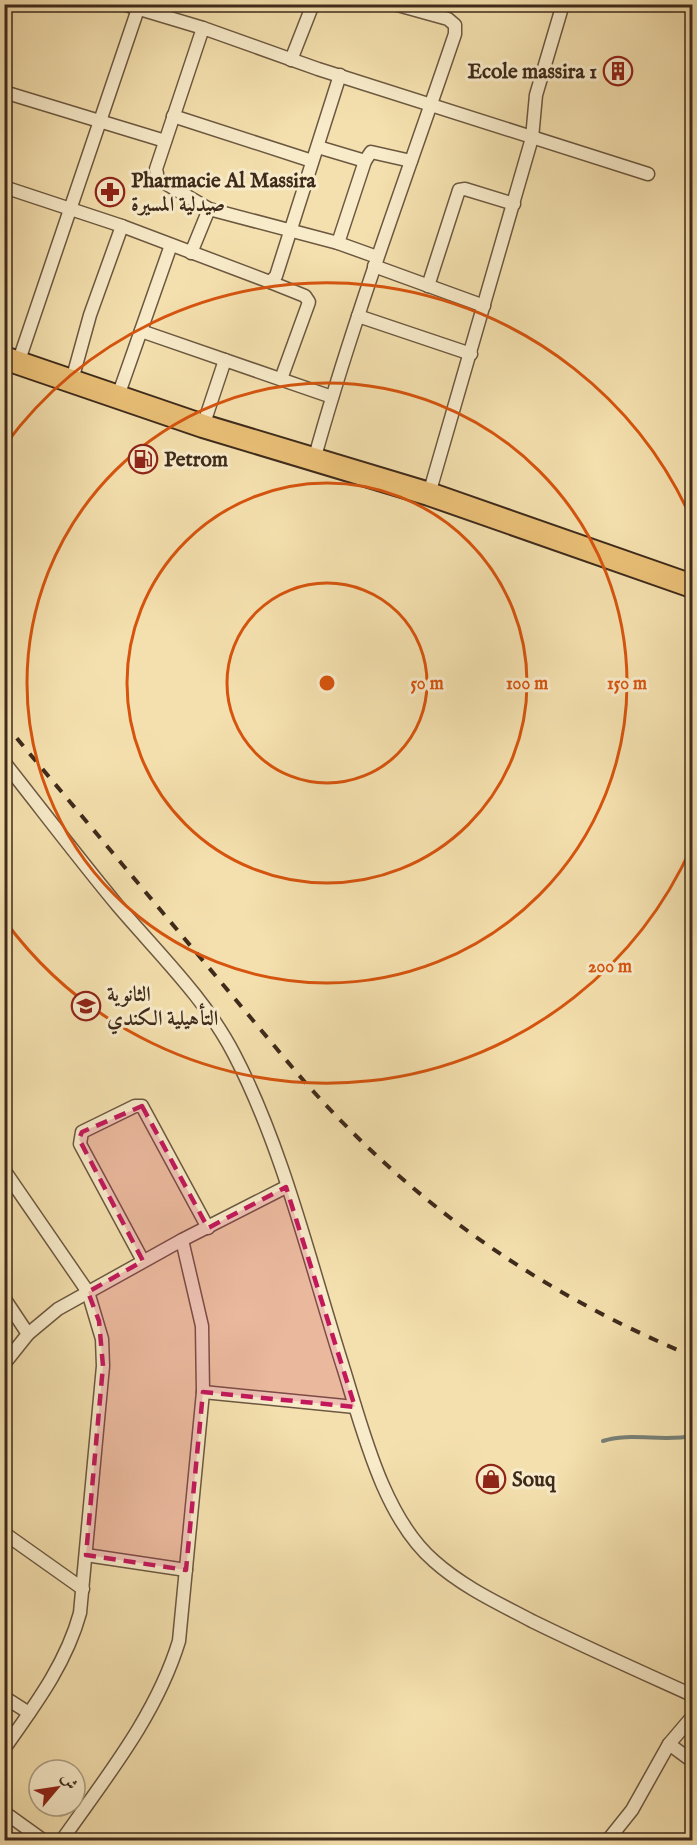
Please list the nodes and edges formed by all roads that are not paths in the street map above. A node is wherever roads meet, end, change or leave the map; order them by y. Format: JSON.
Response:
{"nodes":[{"id":1,"x":123,"y":4,"type":"edge"},
{"id":2,"x":313,"y":4,"type":"edge"},
{"id":3,"x":394,"y":4,"type":"edge"},
{"id":4,"x":563,"y":4,"type":"edge"},
{"id":5,"x":138,"y":9,"type":"junction"},
{"id":6,"x":203,"y":28,"type":"junction"},
{"id":7,"x":291,"y":60,"type":"junction"},
{"id":8,"x":340,"y":75,"type":"junction"},
{"id":9,"x":4,"y":92,"type":"edge"},
{"id":10,"x":431,"y":105,"type":"junction"},
{"id":11,"x":173,"y":116,"type":"junction"},
{"id":12,"x":100,"y":121,"type":"junction"},
{"id":13,"x":532,"y":138,"type":"junction"},
{"id":14,"x":165,"y":141,"type":"junction"},
{"id":15,"x":318,"y":147,"type":"junction"},
{"id":16,"x":312,"y":161,"type":"junction"},
{"id":17,"x":365,"y":161,"type":"junction"},
{"id":18,"x":411,"y":161,"type":"junction"},
{"id":19,"x":648,"y":174,"type":"dead end"},
{"id":20,"x":4,"y":187,"type":"edge"},
{"id":21,"x":514,"y":204,"type":"junction"},
{"id":22,"x":72,"y":209,"type":"junction"},
{"id":23,"x":209,"y":209,"type":"junction"},
{"id":24,"x":122,"y":226,"type":"junction"},
{"id":25,"x":290,"y":231,"type":"junction"},
{"id":26,"x":338,"y":243,"type":"junction"},
{"id":27,"x":171,"y":245,"type":"junction"},
{"id":28,"x":191,"y":253,"type":"junction"},
{"id":29,"x":375,"y":262,"type":"junction"},
{"id":30,"x":270,"y":282,"type":"junction"},
{"id":31,"x":428,"y":286,"type":"junction"},
{"id":32,"x":484,"y":306,"type":"junction"},
{"id":33,"x":358,"y":316,"type":"junction"},
{"id":34,"x":141,"y":331,"type":"junction"},
{"id":35,"x":471,"y":354,"type":"junction"},
{"id":36,"x":225,"y":360,"type":"junction"},
{"id":37,"x":11,"y":361,"type":"edge"},
{"id":38,"x":281,"y":379,"type":"junction"},
{"id":39,"x":72,"y":380,"type":"junction"},
{"id":40,"x":118,"y":396,"type":"junction"},
{"id":41,"x":332,"y":397,"type":"junction"},
{"id":42,"x":203,"y":426,"type":"junction"},
{"id":43,"x":314,"y":460,"type":"junction"},
{"id":44,"x":429,"y":494,"type":"junction"},
{"id":45,"x":693,"y":586,"type":"edge"},
{"id":46,"x":4,"y":762,"type":"edge"},
{"id":47,"x":4,"y":1170,"type":"edge"},
{"id":48,"x":286,"y":1187,"type":"junction"},
{"id":49,"x":208,"y":1228,"type":"junction"},
{"id":50,"x":182,"y":1240,"type":"junction"},
{"id":51,"x":143,"y":1261,"type":"junction"},
{"id":52,"x":88,"y":1292,"type":"junction"},
{"id":53,"x":4,"y":1298,"type":"edge"},
{"id":54,"x":28,"y":1334,"type":"junction"},
{"id":55,"x":4,"y":1364,"type":"edge"},
{"id":56,"x":202,"y":1392,"type":"junction"},
{"id":57,"x":355,"y":1407,"type":"junction"},
{"id":58,"x":4,"y":1533,"type":"edge"},
{"id":59,"x":86,"y":1555,"type":"junction"},
{"id":60,"x":186,"y":1570,"type":"junction"},
{"id":61,"x":83,"y":1589,"type":"junction"},
{"id":62,"x":693,"y":1695,"type":"edge"},
{"id":63,"x":4,"y":1697,"type":"edge"},
{"id":64,"x":29,"y":1713,"type":"junction"},
{"id":65,"x":693,"y":1716,"type":"edge"},
{"id":66,"x":669,"y":1743,"type":"junction"},
{"id":67,"x":4,"y":1749,"type":"edge"},
{"id":68,"x":693,"y":1761,"type":"edge"},
{"id":69,"x":4,"y":1812,"type":"edge"},
{"id":70,"x":43,"y":1840,"type":"edge"},
{"id":71,"x":62,"y":1840,"type":"edge"},
{"id":72,"x":608,"y":1840,"type":"edge"}],
"edges":[{"from":1,"to":5,"type":"street"},
{"from":2,"to":7,"type":"street"},
{"from":3,"to":10,"type":"street"},
{"from":4,"to":13,"type":"street"},
{"from":5,"to":6,"type":"street"},
{"from":5,"to":12,"type":"street"},
{"from":6,"to":7,"type":"street"},
{"from":6,"to":11,"type":"street"},
{"from":7,"to":8,"type":"street"},
{"from":8,"to":10,"type":"street"},
{"from":8,"to":15,"type":"street"},
{"from":9,"to":12,"type":"street"},
{"from":10,"to":13,"type":"street"},
{"from":10,"to":18,"type":"street"},
{"from":11,"to":14,"type":"street"},
{"from":11,"to":16,"type":"street"},
{"from":12,"to":14,"type":"street"},
{"from":12,"to":22,"type":"street"},
{"from":13,"to":19,"type":"street"},
{"from":13,"to":21,"type":"street"},
{"from":14,"to":23,"type":"street"},
{"from":15,"to":16,"type":"street"},
{"from":15,"to":17,"type":"street"},
{"from":16,"to":25,"type":"street"},
{"from":17,"to":18,"type":"street"},
{"from":17,"to":26,"type":"street"},
{"from":18,"to":29,"type":"street"},
{"from":20,"to":22,"type":"street"},
{"from":21,"to":31,"type":"street"},
{"from":21,"to":32,"type":"street"},
{"from":22,"to":24,"type":"street"},
{"from":22,"to":37,"type":"street"},
{"from":23,"to":25,"type":"street"},
{"from":23,"to":28,"type":"street"},
{"from":24,"to":27,"type":"street"},
{"from":24,"to":39,"type":"street"},
{"from":25,"to":26,"type":"street"},
{"from":25,"to":30,"type":"street"},
{"from":26,"to":29,"type":"street"},
{"from":27,"to":28,"type":"street"},
{"from":27,"to":34,"type":"street"},
{"from":28,"to":30,"type":"street"},
{"from":29,"to":31,"type":"street"},
{"from":29,"to":33,"type":"street"},
{"from":30,"to":38,"type":"street"},
{"from":31,"to":32,"type":"street"},
{"from":32,"to":35,"type":"street"},
{"from":33,"to":35,"type":"street"},
{"from":33,"to":41,"type":"street"},
{"from":34,"to":36,"type":"street"},
{"from":34,"to":40,"type":"street"},
{"from":35,"to":44,"type":"street"},
{"from":36,"to":38,"type":"street"},
{"from":36,"to":42,"type":"street"},
{"from":37,"to":39,"type":"highway"},
{"from":38,"to":41,"type":"street"},
{"from":39,"to":40,"type":"highway"},
{"from":40,"to":42,"type":"highway"},
{"from":41,"to":43,"type":"street"},
{"from":42,"to":43,"type":"highway"},
{"from":43,"to":44,"type":"highway"},
{"from":44,"to":45,"type":"highway"},
{"from":46,"to":48,"type":"street"},
{"from":47,"to":52,"type":"street"},
{"from":48,"to":49,"type":"street"},
{"from":48,"to":57,"type":"street"},
{"from":49,"to":50,"type":"street"},
{"from":49,"to":51,"type":"street"},
{"from":50,"to":51,"type":"street"},
{"from":50,"to":56,"type":"street"},
{"from":51,"to":52,"type":"street"},
{"from":52,"to":54,"type":"street"},
{"from":52,"to":59,"type":"street"},
{"from":53,"to":54,"type":"street"},
{"from":54,"to":55,"type":"street"},
{"from":56,"to":57,"type":"street"},
{"from":56,"to":60,"type":"street"},
{"from":57,"to":62,"type":"street"},
{"from":58,"to":61,"type":"street"},
{"from":59,"to":60,"type":"street"},
{"from":59,"to":61,"type":"street"},
{"from":60,"to":71,"type":"street"},
{"from":61,"to":64,"type":"street"},
{"from":63,"to":64,"type":"street"},
{"from":64,"to":67,"type":"street"},
{"from":65,"to":66,"type":"street"},
{"from":66,"to":68,"type":"street"},
{"from":66,"to":72,"type":"street"},
{"from":69,"to":70,"type":"street"}]}
